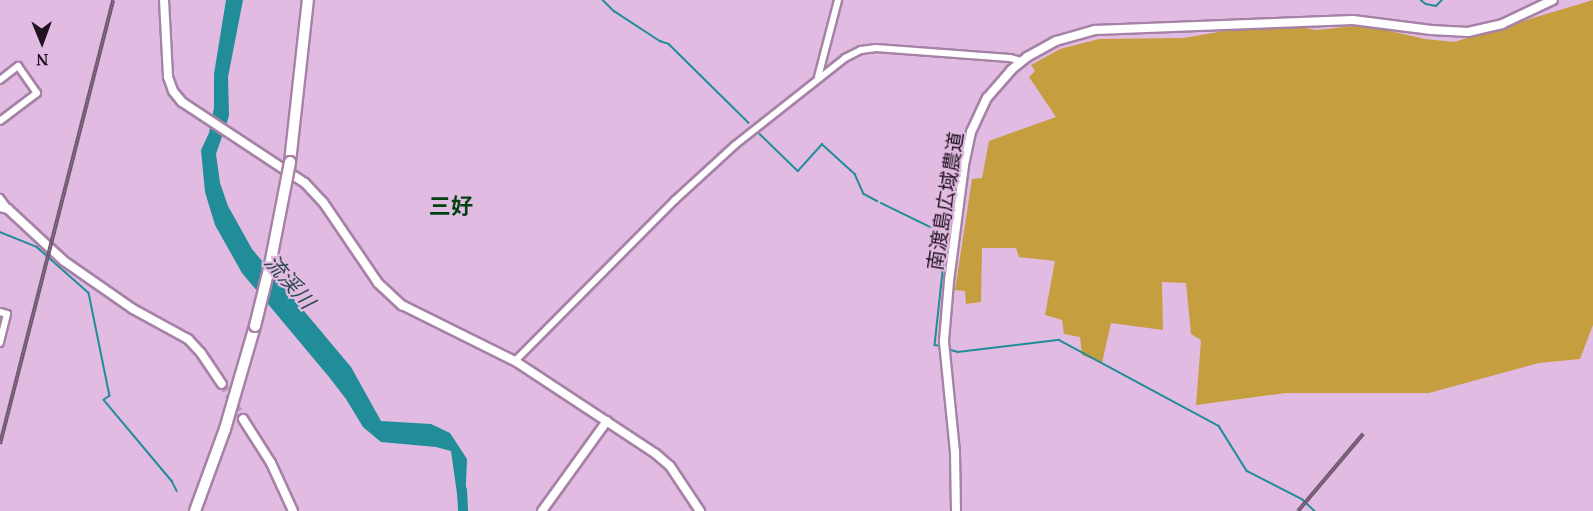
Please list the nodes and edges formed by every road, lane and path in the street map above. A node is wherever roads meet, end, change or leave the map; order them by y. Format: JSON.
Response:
{"nodes":[{"id":1,"x":164,"y":0,"type":"edge"},
{"id":2,"x":308,"y":0,"type":"edge"},
{"id":3,"x":838,"y":0,"type":"edge"},
{"id":4,"x":1553,"y":0,"type":"edge"},
{"id":5,"x":1021,"y":61,"type":"junction"},
{"id":6,"x":818,"y":77,"type":"junction"},
{"id":7,"x":0,"y":80,"type":"edge"},
{"id":8,"x":0,"y":122,"type":"edge"},
{"id":9,"x":0,"y":198,"type":"edge"},
{"id":10,"x":4,"y":208,"type":"edge"},
{"id":11,"x":0,"y":312,"type":"edge"},
{"id":12,"x":0,"y":342,"type":"edge"},
{"id":13,"x":514,"y":362,"type":"junction"},
{"id":14,"x":222,"y":384,"type":"tunnel mouth"},
{"id":15,"x":243,"y":419,"type":"tunnel mouth"},
{"id":16,"x":607,"y":421,"type":"junction"},
{"id":17,"x":195,"y":511,"type":"edge"},
{"id":18,"x":293,"y":511,"type":"edge"},
{"id":19,"x":542,"y":511,"type":"edge"},
{"id":20,"x":700,"y":511,"type":"edge"},
{"id":21,"x":956,"y":511,"type":"edge"}],
"edges":[{"from":1,"to":13,"type":"street"},
{"from":2,"to":17,"type":"highway","bridge":true},
{"from":3,"to":6,"type":"street"},
{"from":4,"to":5,"type":"street","name":"南渡島広域農道"},
{"from":5,"to":6,"type":"street"},
{"from":5,"to":21,"type":"street","name":"南渡島広域農道"},
{"from":6,"to":13,"type":"street"},
{"from":7,"to":8,"type":"street"},
{"from":9,"to":10,"type":"street"},
{"from":10,"to":14,"type":"street"},
{"from":11,"to":12,"type":"street"},
{"from":13,"to":16,"type":"street"},
{"from":15,"to":18,"type":"street"},
{"from":16,"to":19,"type":"street"},
{"from":16,"to":20,"type":"street"}]}
